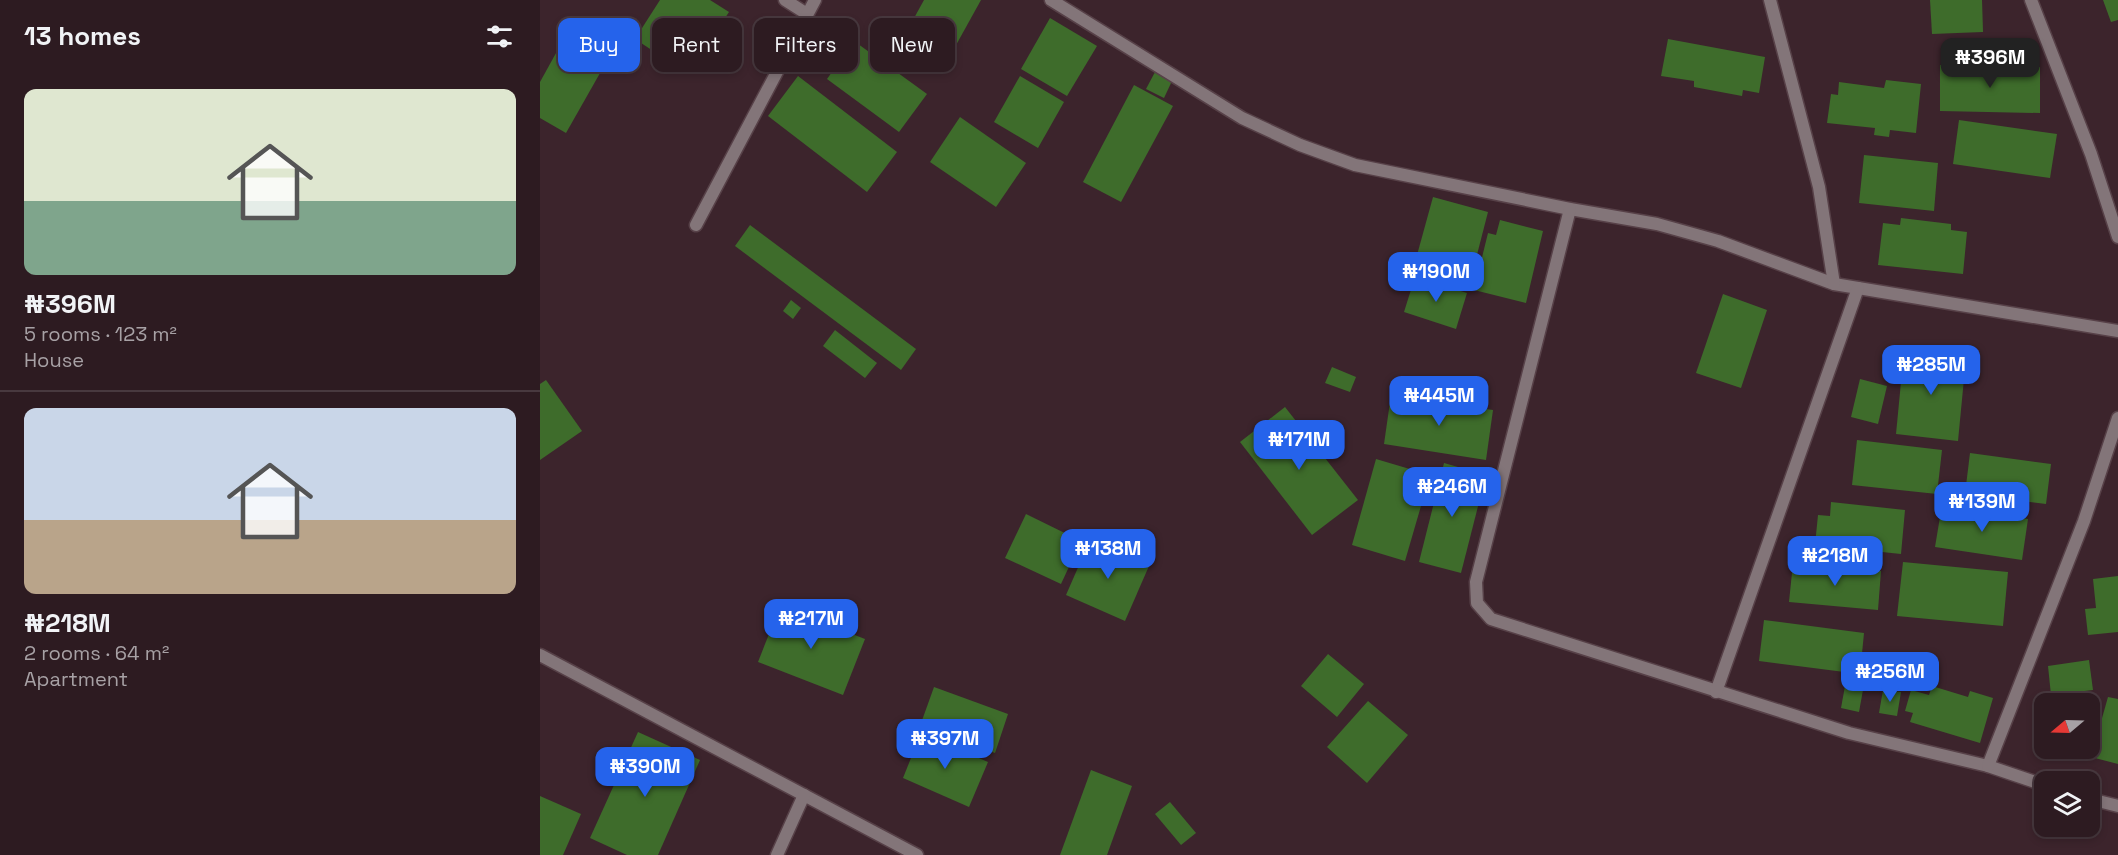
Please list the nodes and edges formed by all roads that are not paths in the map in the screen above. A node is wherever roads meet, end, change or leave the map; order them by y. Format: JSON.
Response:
{"nodes":[{"id":1,"x":785,"y":0,"type":"edge"},
{"id":2,"x":815,"y":0,"type":"edge"},
{"id":3,"x":1051,"y":0,"type":"edge"},
{"id":4,"x":1770,"y":0,"type":"edge"},
{"id":5,"x":2031,"y":0,"type":"edge"},
{"id":6,"x":807,"y":14,"type":"junction"},
{"id":7,"x":1570,"y":208,"type":"junction"},
{"id":8,"x":696,"y":225,"type":"dead end"},
{"id":9,"x":2118,"y":237,"type":"edge"},
{"id":10,"x":1834,"y":284,"type":"junction"},
{"id":11,"x":1858,"y":288,"type":"junction"},
{"id":12,"x":2118,"y":331,"type":"edge"},
{"id":13,"x":2118,"y":418,"type":"edge"},
{"id":14,"x":540,"y":655,"type":"edge"},
{"id":15,"x":1716,"y":692,"type":"junction"},
{"id":16,"x":1988,"y":766,"type":"junction"},
{"id":17,"x":2034,"y":782,"type":"edge"},
{"id":18,"x":804,"y":795,"type":"junction"},
{"id":19,"x":2100,"y":802,"type":"edge"},
{"id":20,"x":2118,"y":806,"type":"edge"},
{"id":21,"x":777,"y":855,"type":"edge"},
{"id":22,"x":917,"y":855,"type":"edge"}],
"edges":[{"from":1,"to":6,"type":"street"},
{"from":2,"to":6,"type":"street"},
{"from":3,"to":7,"type":"street"},
{"from":4,"to":10,"type":"street"},
{"from":5,"to":9,"type":"street"},
{"from":6,"to":8,"type":"street"},
{"from":7,"to":10,"type":"street"},
{"from":7,"to":15,"type":"street"},
{"from":10,"to":11,"type":"street"},
{"from":11,"to":12,"type":"street"},
{"from":11,"to":15,"type":"street"},
{"from":13,"to":16,"type":"street"},
{"from":14,"to":18,"type":"street"},
{"from":15,"to":16,"type":"street"},
{"from":16,"to":17,"type":"street"},
{"from":18,"to":21,"type":"street"},
{"from":18,"to":22,"type":"street"},
{"from":19,"to":20,"type":"street"}]}
